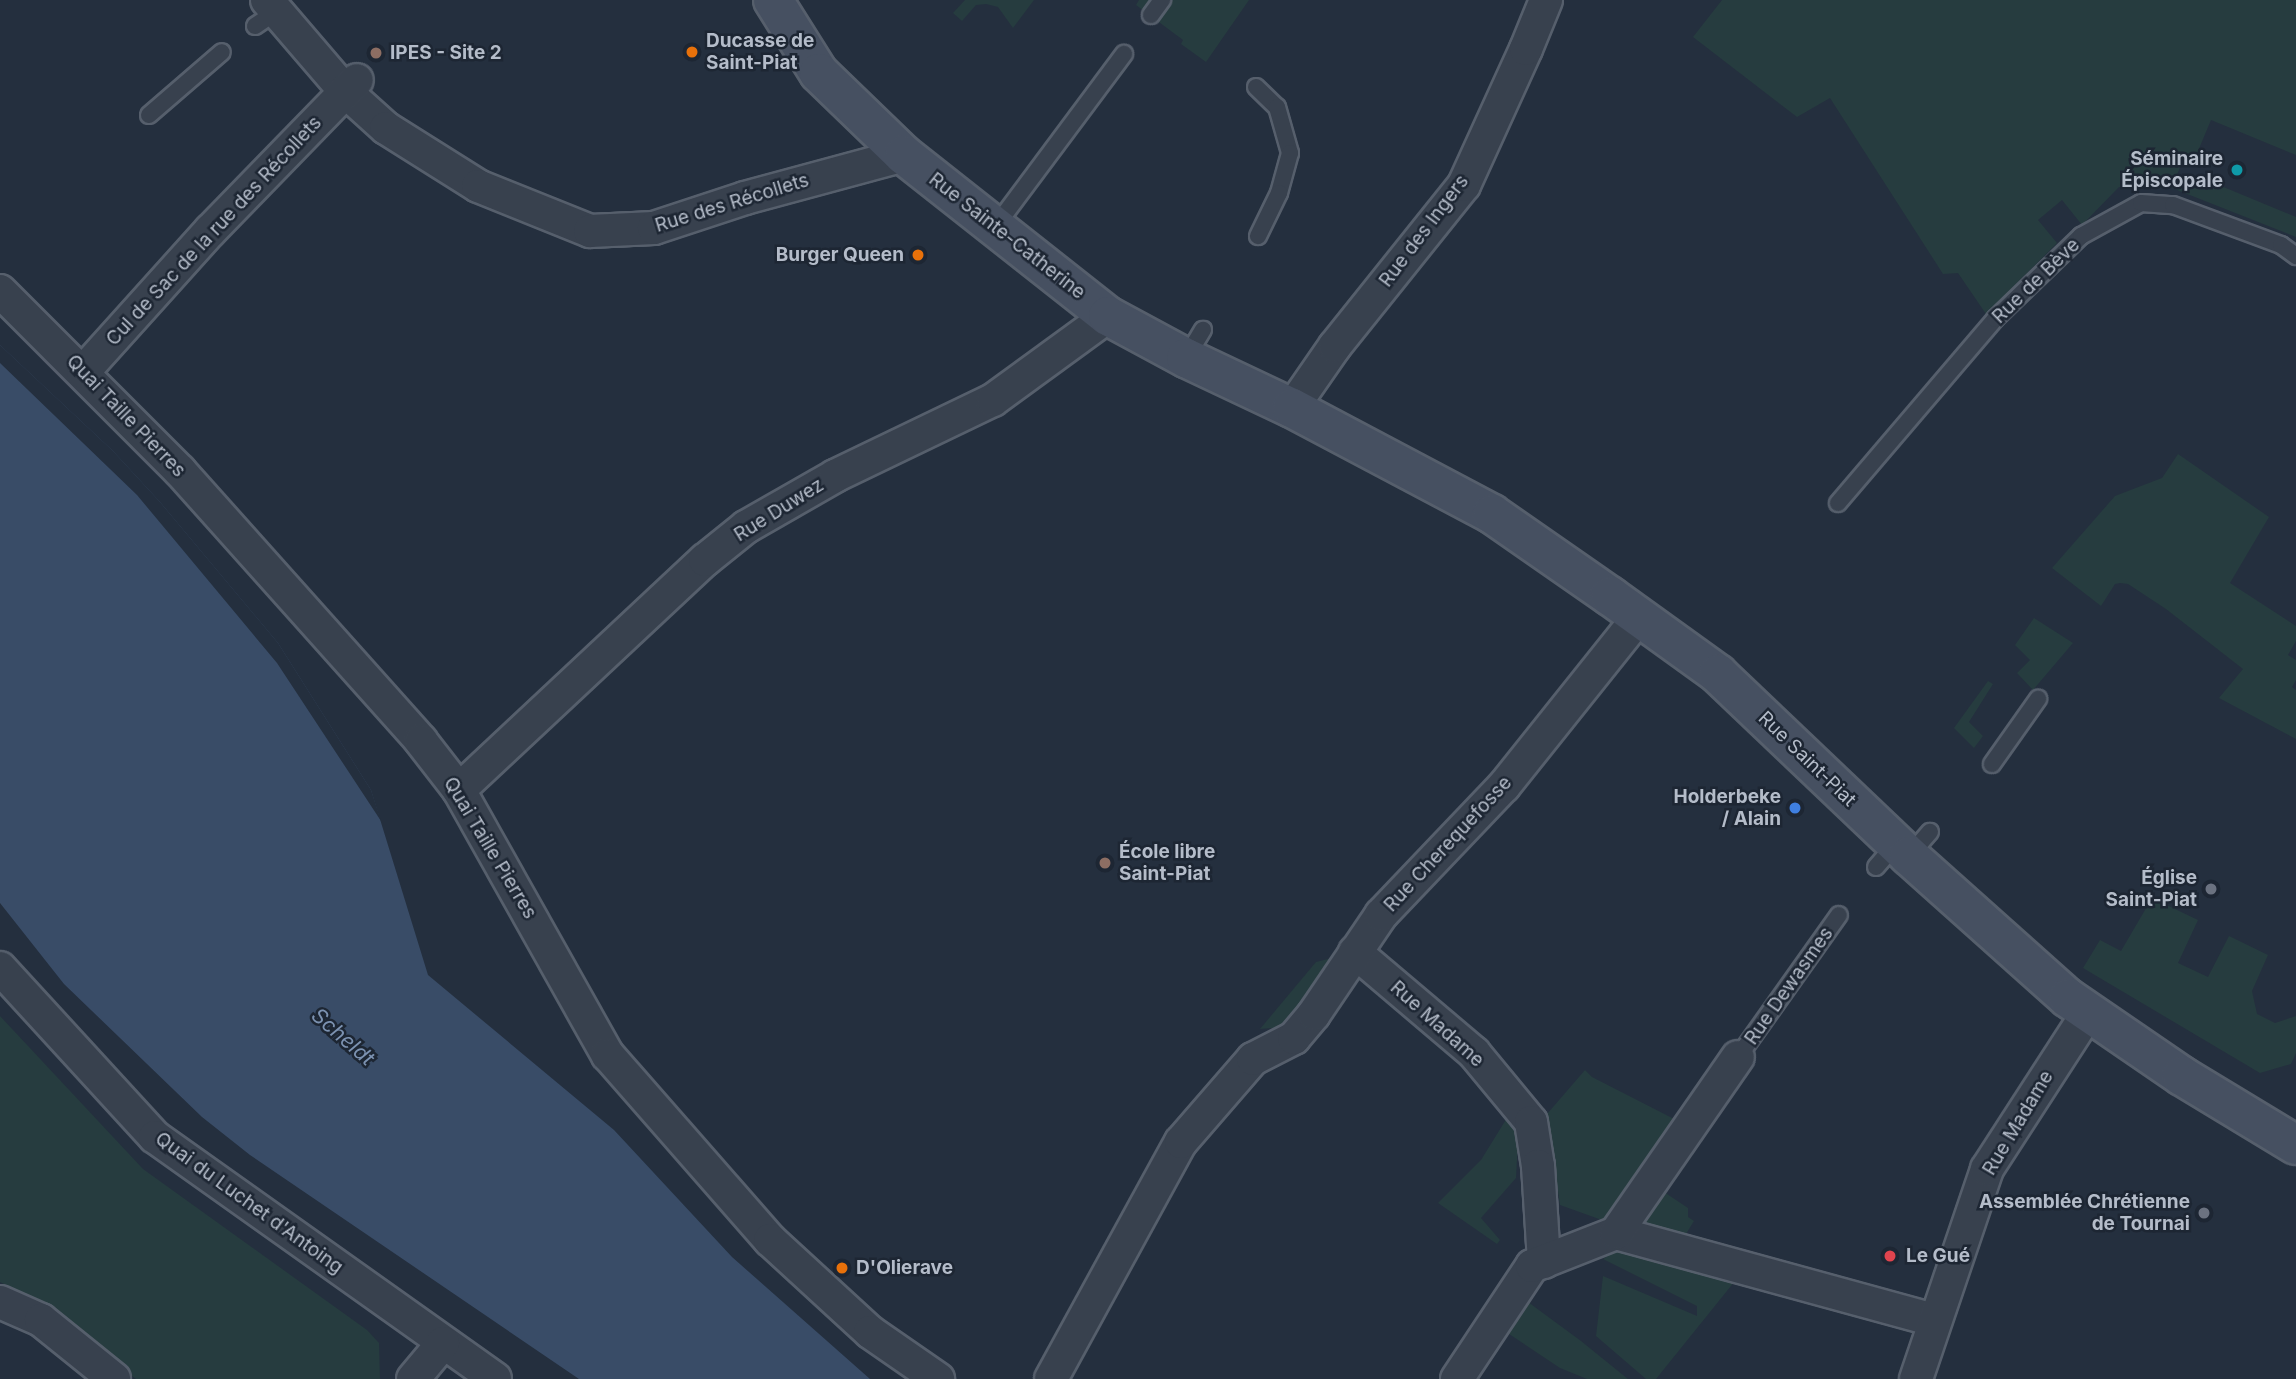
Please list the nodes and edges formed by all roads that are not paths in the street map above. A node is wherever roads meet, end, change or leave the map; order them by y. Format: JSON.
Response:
{"nodes":[{"id":1,"x":773,"y":0,"type":"edge"},
{"id":2,"x":1162,"y":0,"type":"edge"},
{"id":3,"x":1546,"y":0,"type":"edge"},
{"id":4,"x":266,"y":12,"type":"edge"},
{"id":5,"x":1151,"y":15,"type":"dead end"},
{"id":6,"x":222,"y":52,"type":"dead end"},
{"id":7,"x":1124,"y":54,"type":"dead end"},
{"id":8,"x":351,"y":86,"type":"junction"},
{"id":9,"x":1256,"y":87,"type":"dead end"},
{"id":10,"x":149,"y":115,"type":"dead end"},
{"id":11,"x":904,"y":155,"type":"junction"},
{"id":12,"x":995,"y":227,"type":"junction"},
{"id":13,"x":1258,"y":236,"type":"dead end"},
{"id":14,"x":2296,"y":256,"type":"edge"},
{"id":15,"x":0,"y":290,"type":"edge"},
{"id":16,"x":1108,"y":316,"type":"junction"},
{"id":17,"x":83,"y":372,"type":"junction"},
{"id":18,"x":1292,"y":408,"type":"junction"},
{"id":19,"x":1838,"y":503,"type":"dead end"},
{"id":20,"x":1639,"y":617,"type":"junction"},
{"id":21,"x":2038,"y":699,"type":"dead end"},
{"id":22,"x":1992,"y":764,"type":"dead end"},
{"id":23,"x":459,"y":790,"type":"junction"},
{"id":24,"x":1839,"y":915,"type":"dead end"},
{"id":25,"x":1355,"y":952,"type":"junction"},
{"id":26,"x":0,"y":968,"type":"edge"},
{"id":27,"x":2088,"y":1013,"type":"junction"},
{"id":28,"x":1738,"y":1057,"type":"joint"},
{"id":29,"x":2296,"y":1145,"type":"edge"},
{"id":30,"x":1616,"y":1233,"type":"junction"},
{"id":31,"x":1544,"y":1262,"type":"junction"},
{"id":32,"x":0,"y":1302,"type":"edge"},
{"id":33,"x":1935,"y":1320,"type":"junction"},
{"id":34,"x":443,"y":1343,"type":"junction"},
{"id":35,"x":114,"y":1379,"type":"edge"},
{"id":36,"x":413,"y":1379,"type":"edge"},
{"id":37,"x":495,"y":1379,"type":"edge"},
{"id":38,"x":938,"y":1379,"type":"edge"},
{"id":39,"x":1051,"y":1379,"type":"edge"},
{"id":40,"x":1457,"y":1379,"type":"edge"},
{"id":41,"x":1916,"y":1379,"type":"edge"}],
"edges":[{"from":1,"to":11,"type":"street","name":"Rue Sainte-Catherine"},
{"from":2,"to":5,"type":"lane"},
{"from":3,"to":18,"type":"street","name":"Rue des Ingers"},
{"from":4,"to":8,"type":"street","name":"Rue des Récollets"},
{"from":6,"to":10,"type":"lane"},
{"from":7,"to":12,"type":"lane"},
{"from":8,"to":11,"type":"street","name":"Rue des Récollets"},
{"from":8,"to":17,"type":"street","name":"Cul de Sac de la rue des Récollets"},
{"from":9,"to":13,"type":"lane"},
{"from":11,"to":12,"type":"street","name":"Rue Sainte-Catherine"},
{"from":12,"to":16,"type":"street","name":"Rue Sainte-Catherine"},
{"from":14,"to":19,"type":"lane","name":"Rue de Bève"},
{"from":15,"to":17,"type":"street","name":"Quai Taille Pierres"},
{"from":16,"to":18,"type":"street","name":"Rue Sainte-Catherine"},
{"from":16,"to":23,"type":"street","name":"Rue Duwez"},
{"from":17,"to":23,"type":"street","name":"Quai Taille Pierres"},
{"from":18,"to":20,"type":"street","name":"Rue Saint-Piat"},
{"from":20,"to":25,"type":"street","name":"Rue Cherequefosse"},
{"from":20,"to":27,"type":"street","name":"Rue Saint-Piat"},
{"from":21,"to":22,"type":"lane"},
{"from":23,"to":38,"type":"street","name":"Quai Taille Pierres"},
{"from":24,"to":28,"type":"lane","name":"Rue Dewasmes"},
{"from":25,"to":31,"type":"street","name":"Rue Madame"},
{"from":25,"to":39,"type":"street","name":"Rue Cherequefosse"},
{"from":26,"to":34,"type":"street","name":"Quai du Luchet d'Antoing"},
{"from":27,"to":29,"type":"street","name":"Rue Saint-Piat"},
{"from":27,"to":33,"type":"street","name":"Rue Madame"},
{"from":28,"to":30,"type":"street"},
{"from":30,"to":31,"type":"street"},
{"from":30,"to":33,"type":"street"},
{"from":31,"to":40,"type":"street"},
{"from":32,"to":35,"type":"street"},
{"from":33,"to":41,"type":"street","name":"Rue Madame"},
{"from":34,"to":36,"type":"street"},
{"from":34,"to":37,"type":"street","name":"Quai du Luchet d'Antoing"}]}
